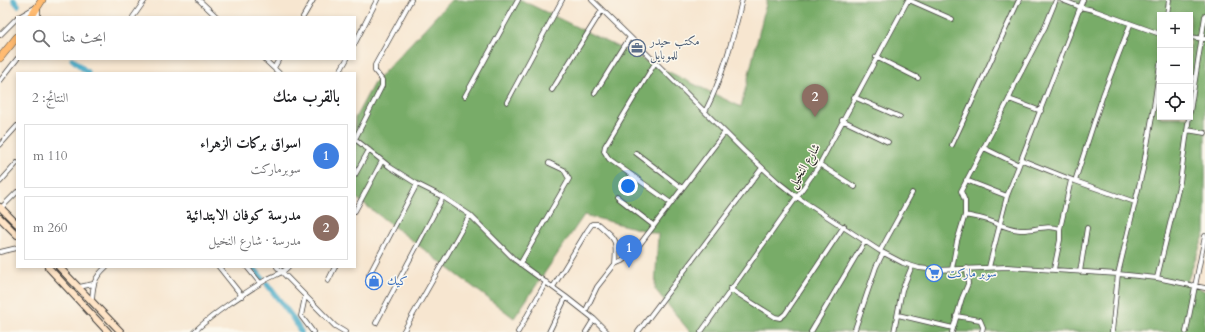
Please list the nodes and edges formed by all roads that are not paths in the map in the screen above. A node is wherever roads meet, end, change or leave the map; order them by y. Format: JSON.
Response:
{"nodes":[{"id":1,"x":145,"y":0,"type":"edge"},
{"id":2,"x":199,"y":0,"type":"edge"},
{"id":3,"x":313,"y":0,"type":"edge"},
{"id":4,"x":377,"y":0,"type":"edge"},
{"id":5,"x":411,"y":0,"type":"edge"},
{"id":6,"x":518,"y":0,"type":"edge"},
{"id":7,"x":562,"y":0,"type":"edge"},
{"id":8,"x":592,"y":0,"type":"edge"},
{"id":9,"x":742,"y":0,"type":"edge"},
{"id":10,"x":909,"y":0,"type":"edge"},
{"id":11,"x":1019,"y":0,"type":"edge"},
{"id":12,"x":1056,"y":0,"type":"edge"},
{"id":13,"x":1062,"y":0,"type":"edge"},
{"id":14,"x":1083,"y":0,"type":"edge"},
{"id":15,"x":1170,"y":0,"type":"edge"},
{"id":16,"x":40,"y":3,"type":"edge"},
{"id":17,"x":1080,"y":8,"type":"junction"},
{"id":18,"x":602,"y":10,"type":"junction"},
{"id":19,"x":1168,"y":12,"type":"edge"},
{"id":20,"x":21,"y":16,"type":"edge"},
{"id":21,"x":32,"y":16,"type":"edge"},
{"id":22,"x":38,"y":16,"type":"edge"},
{"id":23,"x":134,"y":16,"type":"edge"},
{"id":24,"x":216,"y":16,"type":"edge"},
{"id":25,"x":304,"y":16,"type":"edge"},
{"id":26,"x":1205,"y":16,"type":"edge"},
{"id":27,"x":952,"y":18,"type":"dead end"},
{"id":28,"x":16,"y":20,"type":"edge"},
{"id":29,"x":1130,"y":25,"type":"junction"},
{"id":30,"x":1157,"y":33,"type":"edge"},
{"id":31,"x":0,"y":36,"type":"edge"},
{"id":32,"x":630,"y":37,"type":"junction"},
{"id":33,"x":1193,"y":37,"type":"edge"},
{"id":34,"x":16,"y":38,"type":"edge"},
{"id":35,"x":1203,"y":39,"type":"edge"},
{"id":36,"x":356,"y":41,"type":"edge"},
{"id":37,"x":876,"y":57,"type":"junction"},
{"id":38,"x":0,"y":58,"type":"edge"},
{"id":39,"x":16,"y":60,"type":"edge"},
{"id":40,"x":265,"y":60,"type":"edge"},
{"id":41,"x":278,"y":60,"type":"edge"},
{"id":42,"x":346,"y":60,"type":"edge"},
{"id":43,"x":655,"y":63,"type":"junction"},
{"id":44,"x":274,"y":68,"type":"junction"},
{"id":45,"x":279,"y":72,"type":"edge"},
{"id":46,"x":340,"y":72,"type":"edge"},
{"id":47,"x":918,"y":78,"type":"dead end"},
{"id":48,"x":0,"y":81,"type":"edge"},
{"id":49,"x":1157,"y":84,"type":"edge"},
{"id":50,"x":552,"y":90,"type":"dead end"},
{"id":51,"x":595,"y":93,"type":"dead end"},
{"id":52,"x":1193,"y":95,"type":"edge"},
{"id":53,"x":466,"y":96,"type":"dead end"},
{"id":54,"x":854,"y":97,"type":"junction"},
{"id":55,"x":1009,"y":99,"type":"junction"},
{"id":56,"x":507,"y":102,"type":"dead end"},
{"id":57,"x":1041,"y":111,"type":"junction"},
{"id":58,"x":705,"y":112,"type":"junction"},
{"id":59,"x":900,"y":117,"type":"dead end"},
{"id":60,"x":842,"y":120,"type":"junction"},
{"id":61,"x":1189,"y":120,"type":"edge"},
{"id":62,"x":16,"y":127,"type":"edge"},
{"id":63,"x":1187,"y":130,"type":"junction"},
{"id":64,"x":725,"y":132,"type":"junction"},
{"id":65,"x":1205,"y":133,"type":"edge"},
{"id":66,"x":356,"y":137,"type":"edge"},
{"id":67,"x":356,"y":140,"type":"edge"},
{"id":68,"x":888,"y":142,"type":"dead end"},
{"id":69,"x":0,"y":145,"type":"edge"},
{"id":70,"x":952,"y":145,"type":"dead end"},
{"id":71,"x":984,"y":148,"type":"junction"},
{"id":72,"x":368,"y":150,"type":"junction"},
{"id":73,"x":636,"y":153,"type":"dead end"},
{"id":74,"x":1022,"y":160,"type":"junction"},
{"id":75,"x":382,"y":161,"type":"junction"},
{"id":76,"x":549,"y":163,"type":"dead end"},
{"id":77,"x":16,"y":164,"type":"edge"},
{"id":78,"x":819,"y":164,"type":"junction"},
{"id":79,"x":1019,"y":165,"type":"junction"},
{"id":80,"x":762,"y":168,"type":"junction"},
{"id":81,"x":356,"y":173,"type":"edge"},
{"id":82,"x":966,"y":180,"type":"junction"},
{"id":83,"x":1073,"y":181,"type":"junction"},
{"id":84,"x":0,"y":182,"type":"edge"},
{"id":85,"x":417,"y":184,"type":"junction"},
{"id":86,"x":854,"y":187,"type":"dead end"},
{"id":87,"x":682,"y":188,"type":"junction"},
{"id":88,"x":16,"y":193,"type":"edge"},
{"id":89,"x":912,"y":194,"type":"dead end"},
{"id":90,"x":1007,"y":196,"type":"junction"},
{"id":91,"x":443,"y":197,"type":"junction"},
{"id":92,"x":617,"y":197,"type":"dead end"},
{"id":93,"x":797,"y":197,"type":"junction"},
{"id":94,"x":1135,"y":202,"type":"junction"},
{"id":95,"x":671,"y":203,"type":"junction"},
{"id":96,"x":1,"y":208,"type":"edge"},
{"id":97,"x":356,"y":209,"type":"edge"},
{"id":98,"x":470,"y":215,"type":"junction"},
{"id":99,"x":965,"y":216,"type":"junction"},
{"id":100,"x":0,"y":218,"type":"edge"},
{"id":101,"x":16,"y":223,"type":"edge"},
{"id":102,"x":653,"y":225,"type":"junction"},
{"id":103,"x":844,"y":226,"type":"junction"},
{"id":104,"x":1000,"y":226,"type":"junction"},
{"id":105,"x":1087,"y":228,"type":"dead end"},
{"id":106,"x":1060,"y":229,"type":"junction"},
{"id":107,"x":16,"y":234,"type":"edge"},
{"id":108,"x":1205,"y":236,"type":"edge"},
{"id":109,"x":865,"y":241,"type":"junction"},
{"id":110,"x":16,"y":248,"type":"edge"},
{"id":111,"x":0,"y":252,"type":"edge"},
{"id":112,"x":882,"y":252,"type":"junction"},
{"id":113,"x":520,"y":264,"type":"junction"},
{"id":114,"x":615,"y":264,"type":"junction"},
{"id":115,"x":912,"y":266,"type":"junction"},
{"id":116,"x":989,"y":267,"type":"junction"},
{"id":117,"x":49,"y":268,"type":"edge"},
{"id":118,"x":60,"y":268,"type":"edge"},
{"id":119,"x":105,"y":268,"type":"edge"},
{"id":120,"x":220,"y":268,"type":"edge"},
{"id":121,"x":248,"y":268,"type":"edge"},
{"id":122,"x":278,"y":268,"type":"edge"},
{"id":123,"x":287,"y":268,"type":"edge"},
{"id":124,"x":334,"y":268,"type":"edge"},
{"id":125,"x":967,"y":268,"type":"junction"},
{"id":126,"x":952,"y":269,"type":"junction"},
{"id":127,"x":1054,"y":270,"type":"junction"},
{"id":128,"x":1080,"y":272,"type":"junction"},
{"id":129,"x":283,"y":273,"type":"junction"},
{"id":130,"x":1118,"y":274,"type":"junction"},
{"id":131,"x":369,"y":275,"type":"dead end"},
{"id":132,"x":1157,"y":278,"type":"junction"},
{"id":133,"x":328,"y":281,"type":"dead end"},
{"id":134,"x":546,"y":282,"type":"junction"},
{"id":135,"x":93,"y":284,"type":"junction"},
{"id":136,"x":260,"y":284,"type":"junction"},
{"id":137,"x":1195,"y":285,"type":"junction"},
{"id":138,"x":79,"y":287,"type":"junction"},
{"id":139,"x":553,"y":287,"type":"junction"},
{"id":140,"x":1205,"y":288,"type":"edge"},
{"id":141,"x":730,"y":289,"type":"junction"},
{"id":142,"x":242,"y":296,"type":"junction"},
{"id":143,"x":305,"y":297,"type":"junction"},
{"id":144,"x":566,"y":297,"type":"junction"},
{"id":145,"x":92,"y":300,"type":"junction"},
{"id":146,"x":585,"y":312,"type":"junction"},
{"id":147,"x":898,"y":315,"type":"junction"},
{"id":148,"x":956,"y":316,"type":"junction"},
{"id":149,"x":594,"y":319,"type":"junction"},
{"id":150,"x":376,"y":323,"type":"dead end"},
{"id":151,"x":952,"y":330,"type":"edge"},
{"id":152,"x":108,"y":332,"type":"edge"},
{"id":153,"x":121,"y":332,"type":"edge"},
{"id":154,"x":194,"y":332,"type":"edge"},
{"id":155,"x":313,"y":332,"type":"edge"},
{"id":156,"x":345,"y":332,"type":"edge"},
{"id":157,"x":403,"y":332,"type":"edge"},
{"id":158,"x":518,"y":332,"type":"edge"},
{"id":159,"x":548,"y":332,"type":"edge"},
{"id":160,"x":586,"y":332,"type":"edge"},
{"id":161,"x":607,"y":332,"type":"edge"},
{"id":162,"x":638,"y":332,"type":"edge"},
{"id":163,"x":701,"y":332,"type":"edge"},
{"id":164,"x":811,"y":332,"type":"edge"},
{"id":165,"x":854,"y":332,"type":"edge"},
{"id":166,"x":894,"y":332,"type":"edge"},
{"id":167,"x":982,"y":332,"type":"edge"},
{"id":168,"x":1112,"y":332,"type":"edge"},
{"id":169,"x":1186,"y":332,"type":"edge"}],
"edges":[{"from":1,"to":23,"type":"street"},
{"from":2,"to":24,"type":"street"},
{"from":3,"to":25,"type":"street"},
{"from":4,"to":36,"type":"street"},
{"from":5,"to":66,"type":"street"},
{"from":6,"to":53,"type":"street"},
{"from":7,"to":56,"type":"street"},
{"from":8,"to":18,"type":"street"},
{"from":9,"to":58,"type":"street"},
{"from":10,"to":27,"type":"street"},
{"from":10,"to":37,"type":"street","name":"شارع النخيل"},
{"from":11,"to":70,"type":"street"},
{"from":12,"to":55,"type":"street"},
{"from":13,"to":17,"type":"street"},
{"from":14,"to":17,"type":"street"},
{"from":15,"to":19,"type":"street"},
{"from":16,"to":20,"type":"street"},
{"from":16,"to":21,"type":"main road"},
{"from":16,"to":22,"type":"street"},
{"from":17,"to":29,"type":"street"},
{"from":17,"to":57,"type":"street"},
{"from":18,"to":32,"type":"street"},
{"from":18,"to":50,"type":"street"},
{"from":26,"to":35,"type":"street"},
{"from":28,"to":31,"type":"street"},
{"from":29,"to":30,"type":"street"},
{"from":29,"to":83,"type":"street"},
{"from":32,"to":43,"type":"street"},
{"from":32,"to":51,"type":"street"},
{"from":33,"to":35,"type":"street"},
{"from":34,"to":38,"type":"main road"},
{"from":35,"to":52,"type":"street"},
{"from":37,"to":47,"type":"street"},
{"from":37,"to":54,"type":"street","name":"شارع النخيل"},
{"from":39,"to":48,"type":"street"},
{"from":40,"to":44,"type":"street"},
{"from":41,"to":44,"type":"street"},
{"from":42,"to":46,"type":"street"},
{"from":43,"to":58,"type":"street"},
{"from":43,"to":95,"type":"street"},
{"from":44,"to":45,"type":"street"},
{"from":49,"to":94,"type":"street"},
{"from":54,"to":59,"type":"street"},
{"from":54,"to":60,"type":"street","name":"شارع النخيل"},
{"from":55,"to":57,"type":"street"},
{"from":55,"to":71,"type":"street"},
{"from":57,"to":74,"type":"street"},
{"from":58,"to":64,"type":"street"},
{"from":60,"to":68,"type":"street"},
{"from":60,"to":78,"type":"street","name":"شارع النخيل"},
{"from":61,"to":63,"type":"street"},
{"from":62,"to":69,"type":"street"},
{"from":63,"to":65,"type":"street"},
{"from":63,"to":132,"type":"street"},
{"from":64,"to":80,"type":"street"},
{"from":64,"to":87,"type":"street"},
{"from":67,"to":72,"type":"street"},
{"from":71,"to":79,"type":"street"},
{"from":71,"to":82,"type":"street"},
{"from":72,"to":75,"type":"street"},
{"from":72,"to":81,"type":"street"},
{"from":73,"to":87,"type":"street"},
{"from":74,"to":79,"type":"street"},
{"from":74,"to":83,"type":"street"},
{"from":75,"to":85,"type":"street"},
{"from":75,"to":97,"type":"street"},
{"from":76,"to":113,"type":"street"},
{"from":77,"to":84,"type":"street"},
{"from":78,"to":86,"type":"street"},
{"from":78,"to":93,"type":"street","name":"شارع النخيل"},
{"from":79,"to":90,"type":"street"},
{"from":80,"to":93,"type":"street"},
{"from":80,"to":162,"type":"street"},
{"from":82,"to":90,"type":"street"},
{"from":82,"to":99,"type":"street"},
{"from":83,"to":94,"type":"street"},
{"from":83,"to":106,"type":"street"},
{"from":85,"to":91,"type":"street"},
{"from":85,"to":131,"type":"street"},
{"from":87,"to":95,"type":"street"},
{"from":88,"to":96,"type":"street"},
{"from":89,"to":112,"type":"street"},
{"from":90,"to":104,"type":"street"},
{"from":91,"to":98,"type":"street"},
{"from":91,"to":150,"type":"street"},
{"from":92,"to":102,"type":"street"},
{"from":93,"to":103,"type":"street"},
{"from":93,"to":141,"type":"street","name":"شارع النخيل"},
{"from":94,"to":130,"type":"street"},
{"from":95,"to":102,"type":"street"},
{"from":96,"to":101,"type":"main road"},
{"from":98,"to":113,"type":"street"},
{"from":98,"to":157,"type":"street"},
{"from":99,"to":104,"type":"street"},
{"from":99,"to":126,"type":"street"},
{"from":100,"to":107,"type":"main road"},
{"from":102,"to":114,"type":"street"},
{"from":103,"to":109,"type":"street"},
{"from":103,"to":141,"type":"street"},
{"from":104,"to":106,"type":"street"},
{"from":104,"to":116,"type":"street"},
{"from":105,"to":128,"type":"street"},
{"from":106,"to":127,"type":"street"},
{"from":108,"to":137,"type":"street"},
{"from":109,"to":112,"type":"street"},
{"from":109,"to":164,"type":"street"},
{"from":110,"to":111,"type":"street"},
{"from":112,"to":115,"type":"street"},
{"from":112,"to":165,"type":"street"},
{"from":113,"to":134,"type":"street"},
{"from":114,"to":139,"type":"street"},
{"from":114,"to":146,"type":"street"},
{"from":115,"to":126,"type":"street"},
{"from":115,"to":147,"type":"street"},
{"from":116,"to":125,"type":"street"},
{"from":116,"to":127,"type":"street"},
{"from":117,"to":152,"type":"main road"},
{"from":118,"to":138,"type":"main road"},
{"from":119,"to":135,"type":"street"},
{"from":120,"to":142,"type":"street"},
{"from":121,"to":136,"type":"street"},
{"from":122,"to":129,"type":"street"},
{"from":123,"to":129,"type":"street"},
{"from":124,"to":133,"type":"street"},
{"from":125,"to":126,"type":"street"},
{"from":125,"to":148,"type":"street"},
{"from":127,"to":128,"type":"street"},
{"from":128,"to":130,"type":"street"},
{"from":129,"to":136,"type":"street"},
{"from":129,"to":143,"type":"street"},
{"from":130,"to":132,"type":"street"},
{"from":130,"to":168,"type":"street"},
{"from":132,"to":137,"type":"street"},
{"from":134,"to":139,"type":"street"},
{"from":134,"to":158,"type":"street"},
{"from":135,"to":138,"type":"street"},
{"from":135,"to":145,"type":"street"},
{"from":136,"to":142,"type":"street"},
{"from":137,"to":140,"type":"street"},
{"from":137,"to":169,"type":"street"},
{"from":138,"to":145,"type":"main road"},
{"from":139,"to":144,"type":"street"},
{"from":141,"to":163,"type":"street","name":"شارع النخيل"},
{"from":142,"to":154,"type":"street"},
{"from":143,"to":155,"type":"street"},
{"from":143,"to":156,"type":"street"},
{"from":144,"to":146,"type":"street"},
{"from":144,"to":159,"type":"street"},
{"from":145,"to":153,"type":"main road"},
{"from":146,"to":149,"type":"street"},
{"from":147,"to":151,"type":"street"},
{"from":147,"to":166,"type":"street"},
{"from":148,"to":151,"type":"street"},
{"from":148,"to":167,"type":"street"},
{"from":149,"to":160,"type":"street"},
{"from":149,"to":161,"type":"street"}]}
